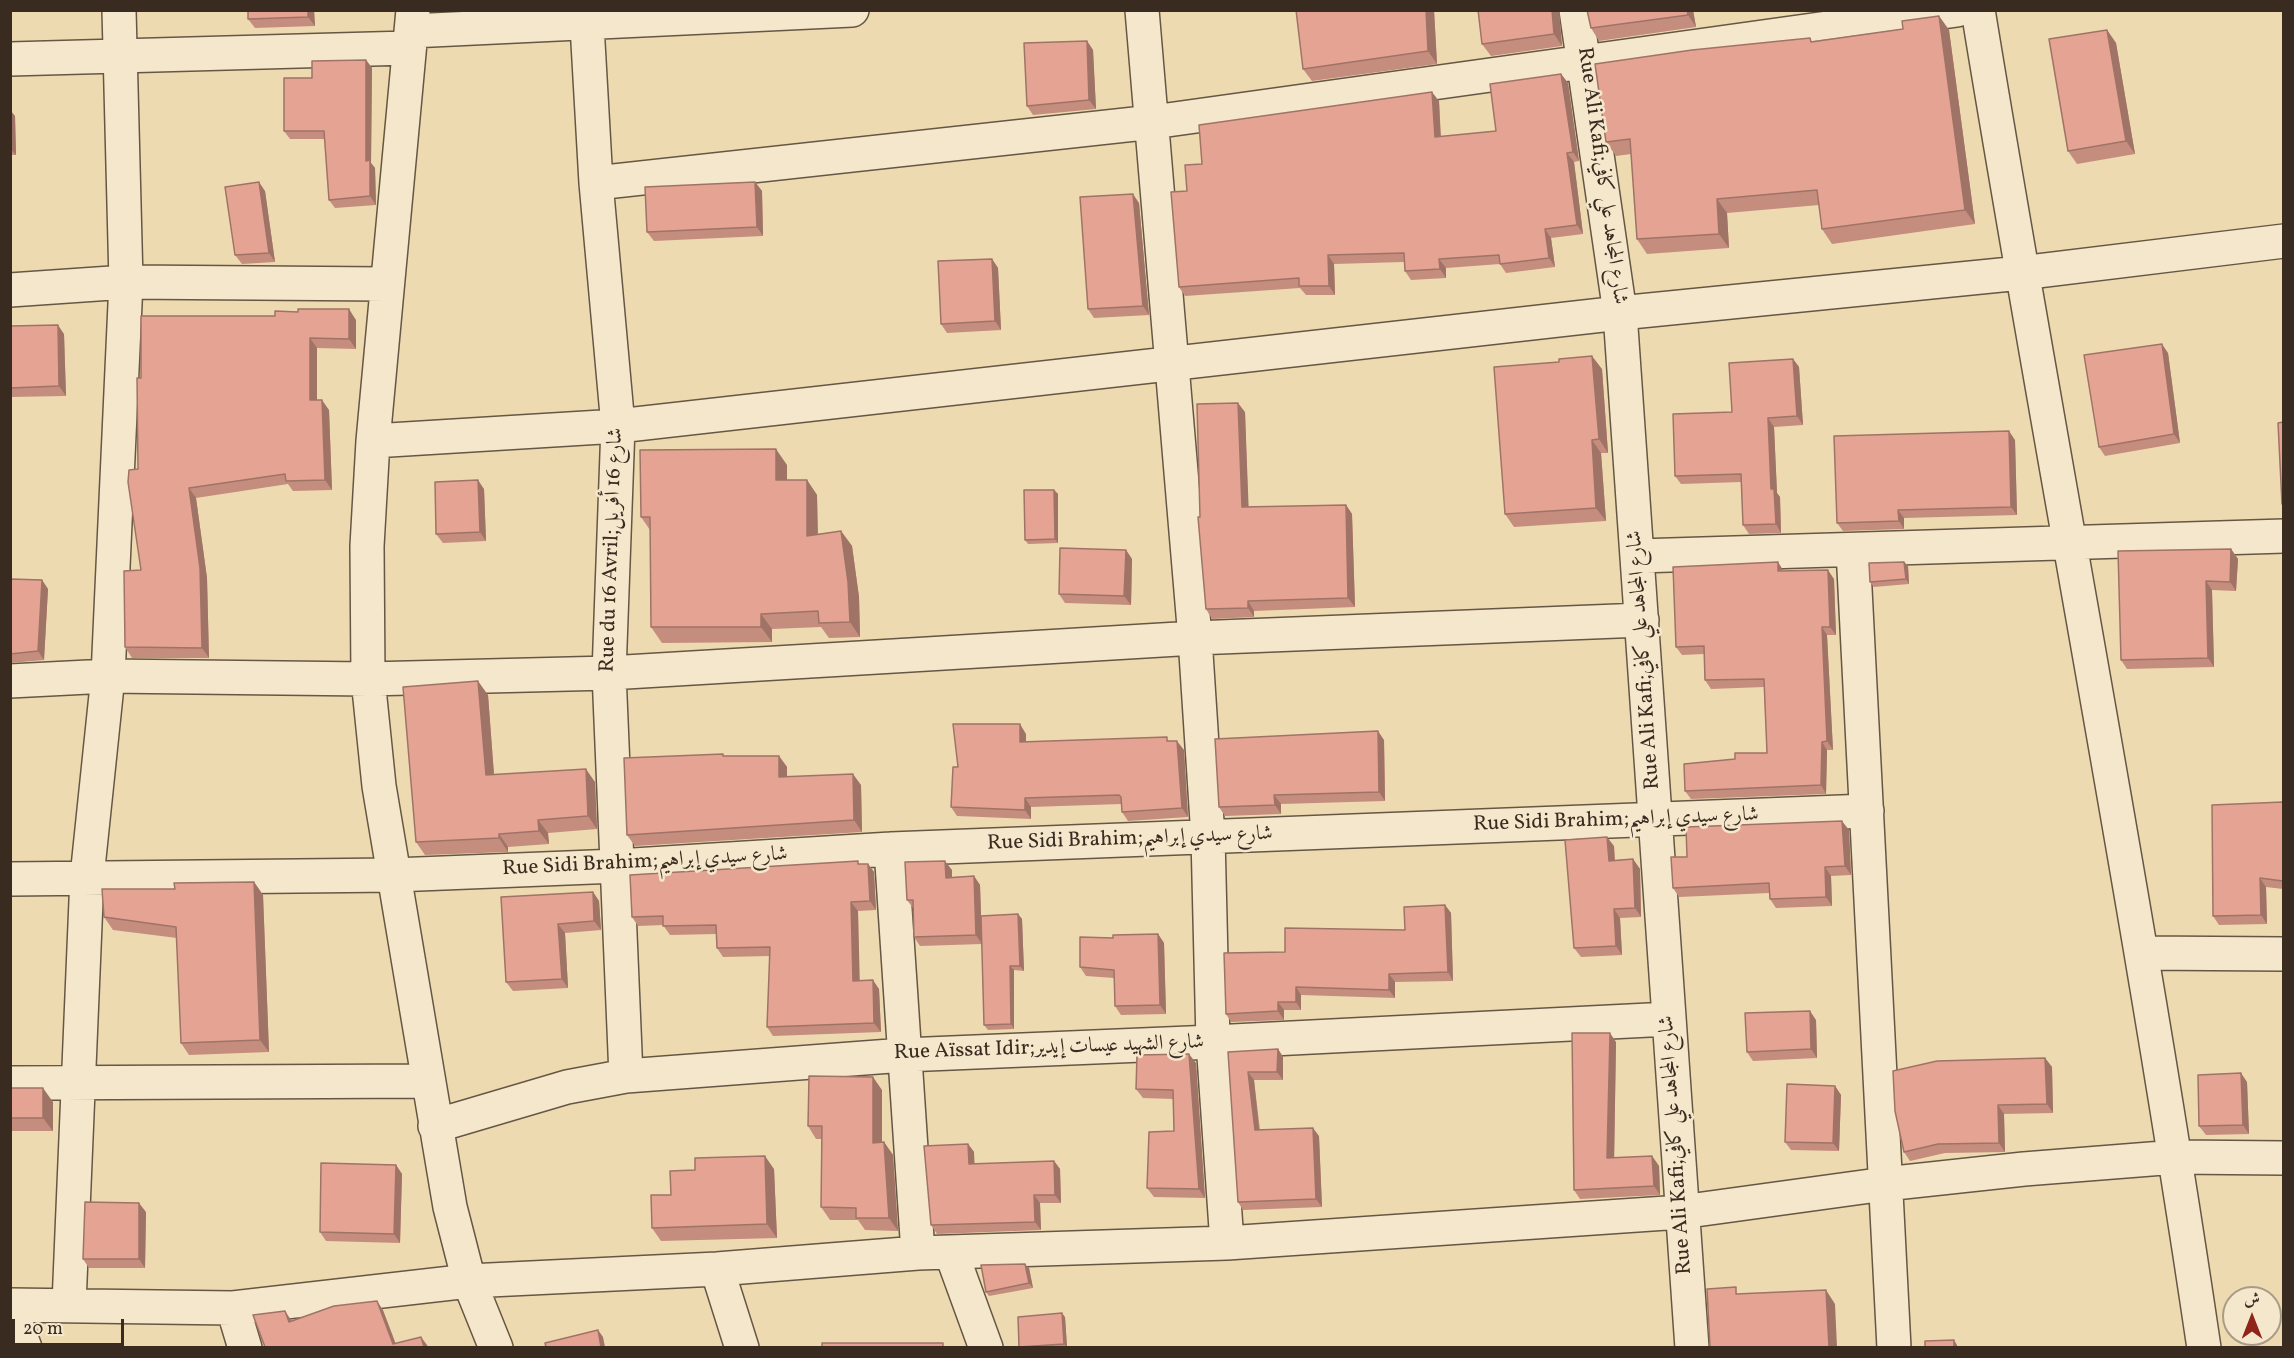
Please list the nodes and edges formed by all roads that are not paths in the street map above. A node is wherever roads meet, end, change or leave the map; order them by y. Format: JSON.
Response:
{"nodes":[{"id":1,"x":119,"y":10,"type":"edge"},
{"id":2,"x":852,"y":10,"type":"edge"},
{"id":3,"x":1142,"y":10,"type":"edge"},
{"id":4,"x":1576,"y":10,"type":"edge"},
{"id":5,"x":1958,"y":10,"type":"edge"},
{"id":6,"x":1978,"y":10,"type":"edge"},
{"id":7,"x":587,"y":24,"type":"junction"},
{"id":8,"x":411,"y":30,"type":"edge"},
{"id":9,"x":119,"y":58,"type":"junction"},
{"id":10,"x":10,"y":59,"type":"edge"},
{"id":11,"x":1586,"y":61,"type":"junction"},
{"id":12,"x":1153,"y":122,"type":"junction"},
{"id":13,"x":596,"y":183,"type":"junction"},
{"id":14,"x":2283,"y":241,"type":"edge"},
{"id":15,"x":2021,"y":273,"type":"junction"},
{"id":16,"x":126,"y":282,"type":"junction"},
{"id":17,"x":385,"y":284,"type":"junction"},
{"id":18,"x":10,"y":290,"type":"edge"},
{"id":19,"x":1620,"y":313,"type":"junction"},
{"id":20,"x":1173,"y":364,"type":"junction"},
{"id":21,"x":618,"y":426,"type":"junction"},
{"id":22,"x":373,"y":441,"type":"junction"},
{"id":23,"x":2283,"y":536,"type":"edge"},
{"id":24,"x":2072,"y":544,"type":"junction"},
{"id":25,"x":1853,"y":550,"type":"junction"},
{"id":26,"x":1638,"y":556,"type":"junction"},
{"id":27,"x":1642,"y":620,"type":"junction"},
{"id":28,"x":1195,"y":638,"type":"junction"},
{"id":29,"x":609,"y":673,"type":"junction"},
{"id":30,"x":108,"y":676,"type":"junction"},
{"id":31,"x":368,"y":679,"type":"junction"},
{"id":32,"x":10,"y":681,"type":"edge"},
{"id":33,"x":1867,"y":811,"type":"junction"},
{"id":34,"x":1655,"y":821,"type":"junction"},
{"id":35,"x":1208,"y":837,"type":"junction"},
{"id":36,"x":891,"y":849,"type":"junction"},
{"id":37,"x":617,"y":866,"type":"junction"},
{"id":38,"x":394,"y":875,"type":"junction"},
{"id":39,"x":87,"y":877,"type":"junction"},
{"id":40,"x":10,"y":879,"type":"edge"},
{"id":41,"x":2141,"y":953,"type":"junction"},
{"id":42,"x":2283,"y":954,"type":"edge"},
{"id":43,"x":1669,"y":1019,"type":"junction"},
{"id":44,"x":1213,"y":1042,"type":"junction"},
{"id":45,"x":904,"y":1055,"type":"junction"},
{"id":46,"x":626,"y":1077,"type":"junction"},
{"id":47,"x":428,"y":1081,"type":"junction"},
{"id":48,"x":77,"y":1082,"type":"junction"},
{"id":49,"x":10,"y":1083,"type":"edge"},
{"id":50,"x":435,"y":1126,"type":"junction"},
{"id":51,"x":2176,"y":1157,"type":"junction"},
{"id":52,"x":2283,"y":1158,"type":"edge"},
{"id":53,"x":1885,"y":1184,"type":"junction"},
{"id":54,"x":1682,"y":1212,"type":"junction"},
{"id":55,"x":1227,"y":1243,"type":"junction"},
{"id":56,"x":951,"y":1252,"type":"junction"},
{"id":57,"x":918,"y":1253,"type":"junction"},
{"id":58,"x":717,"y":1269,"type":"junction"},
{"id":59,"x":469,"y":1281,"type":"junction"},
{"id":60,"x":69,"y":1304,"type":"junction"},
{"id":61,"x":10,"y":1306,"type":"edge"},
{"id":62,"x":233,"y":1308,"type":"junction"},
{"id":63,"x":25,"y":1347,"type":"edge"},
{"id":64,"x":245,"y":1347,"type":"edge"},
{"id":65,"x":496,"y":1347,"type":"edge"},
{"id":66,"x":742,"y":1347,"type":"edge"},
{"id":67,"x":986,"y":1347,"type":"edge"},
{"id":68,"x":1692,"y":1347,"type":"edge"},
{"id":69,"x":1894,"y":1347,"type":"edge"},
{"id":70,"x":2204,"y":1347,"type":"edge"}],
"edges":[{"from":1,"to":9,"type":"street"},
{"from":2,"to":7,"type":"street"},
{"from":3,"to":12,"type":"street"},
{"from":4,"to":11,"type":"street","name":"Rue Ali Kafi;شارع المجاهد علي كافي"},
{"from":5,"to":11,"type":"street"},
{"from":6,"to":15,"type":"street"},
{"from":7,"to":8,"type":"street"},
{"from":7,"to":13,"type":"street","name":"Rue du 16 Avril;شارع 16 أفريل"},
{"from":8,"to":9,"type":"street"},
{"from":8,"to":17,"type":"street"},
{"from":9,"to":10,"type":"street"},
{"from":9,"to":16,"type":"street"},
{"from":11,"to":12,"type":"street"},
{"from":11,"to":19,"type":"street","name":"Rue Ali Kafi;شارع المجاهد علي كافي"},
{"from":12,"to":13,"type":"street"},
{"from":12,"to":20,"type":"street"},
{"from":13,"to":21,"type":"street","name":"Rue du 16 Avril;شارع 16 أفريل"},
{"from":14,"to":15,"type":"street"},
{"from":15,"to":19,"type":"street"},
{"from":15,"to":24,"type":"street"},
{"from":16,"to":17,"type":"street"},
{"from":16,"to":18,"type":"street"},
{"from":16,"to":30,"type":"street"},
{"from":17,"to":22,"type":"street"},
{"from":19,"to":20,"type":"street"},
{"from":19,"to":26,"type":"street","name":"Rue Ali Kafi;شارع المجاهد علي كافي"},
{"from":20,"to":21,"type":"street"},
{"from":20,"to":28,"type":"street"},
{"from":21,"to":22,"type":"street"},
{"from":21,"to":29,"type":"street","name":"Rue du 16 Avril;شارع 16 أفريل"},
{"from":22,"to":31,"type":"street"},
{"from":23,"to":24,"type":"street"},
{"from":24,"to":25,"type":"street"},
{"from":24,"to":41,"type":"street"},
{"from":25,"to":26,"type":"street"},
{"from":25,"to":33,"type":"street"},
{"from":26,"to":27,"type":"street","name":"Rue Ali Kafi;شارع المجاهد علي كافي"},
{"from":27,"to":28,"type":"street"},
{"from":27,"to":34,"type":"street","name":"Rue Ali Kafi;شارع المجاهد علي كافي"},
{"from":28,"to":29,"type":"street"},
{"from":28,"to":35,"type":"street"},
{"from":29,"to":31,"type":"street"},
{"from":29,"to":37,"type":"street","name":"Rue du 16 Avril;شارع 16 أفريل"},
{"from":30,"to":31,"type":"street"},
{"from":30,"to":32,"type":"street"},
{"from":30,"to":39,"type":"street"},
{"from":31,"to":38,"type":"street"},
{"from":33,"to":34,"type":"street","name":"Rue Sidi Brahim;شارع سيدي إبراهيم"},
{"from":33,"to":53,"type":"street"},
{"from":34,"to":35,"type":"street","name":"Rue Sidi Brahim;شارع سيدي إبراهيم"},
{"from":34,"to":43,"type":"street","name":"Rue Ali Kafi;شارع المجاهد علي كافي"},
{"from":35,"to":36,"type":"street","name":"Rue Sidi Brahim;شارع سيدي إبراهيم"},
{"from":35,"to":44,"type":"street"},
{"from":36,"to":37,"type":"street","name":"Rue Sidi Brahim;شارع سيدي إبراهيم"},
{"from":36,"to":45,"type":"street"},
{"from":37,"to":38,"type":"street","name":"Rue Sidi Brahim;شارع سيدي إبراهيم"},
{"from":37,"to":46,"type":"street","name":"Rue du 16 Avril;شارع 16 أفريل"},
{"from":38,"to":39,"type":"street","name":"Rue Sidi Brahim;شارع سيدي إبراهيم"},
{"from":38,"to":47,"type":"street"},
{"from":39,"to":40,"type":"street","name":"Rue Sidi Brahim;شارع سيدي إبراهيم"},
{"from":39,"to":48,"type":"street"},
{"from":41,"to":42,"type":"street"},
{"from":41,"to":51,"type":"street"},
{"from":43,"to":44,"type":"street","name":"Rue Aïssat Idir;شارع الشهيد عيسات إيدير"},
{"from":43,"to":54,"type":"street","name":"Rue Ali Kafi;شارع المجاهد علي كافي"},
{"from":44,"to":45,"type":"street","name":"Rue Aïssat Idir;شارع الشهيد عيسات إيدير"},
{"from":44,"to":55,"type":"street"},
{"from":45,"to":46,"type":"street","name":"Rue Aïssat Idir;شارع الشهيد عيسات إيدير"},
{"from":45,"to":57,"type":"street"},
{"from":46,"to":50,"type":"street","name":"Rue Aïssat Idir;شارع الشهيد عيسات إيدير"},
{"from":47,"to":48,"type":"street"},
{"from":47,"to":50,"type":"street"},
{"from":48,"to":49,"type":"street"},
{"from":48,"to":60,"type":"street"},
{"from":50,"to":59,"type":"street"},
{"from":51,"to":52,"type":"street"},
{"from":51,"to":53,"type":"street"},
{"from":51,"to":70,"type":"street"},
{"from":53,"to":54,"type":"street"},
{"from":53,"to":69,"type":"street"},
{"from":54,"to":55,"type":"street"},
{"from":54,"to":68,"type":"street","name":"Rue Ali Kafi;شارع المجاهد علي كافي"},
{"from":55,"to":56,"type":"street"},
{"from":56,"to":57,"type":"street"},
{"from":56,"to":67,"type":"street"},
{"from":57,"to":58,"type":"street"},
{"from":58,"to":59,"type":"street"},
{"from":58,"to":66,"type":"street"},
{"from":59,"to":62,"type":"street"},
{"from":59,"to":65,"type":"street"},
{"from":60,"to":61,"type":"street"},
{"from":60,"to":62,"type":"street"},
{"from":61,"to":63,"type":"street"},
{"from":62,"to":64,"type":"street"}]}
